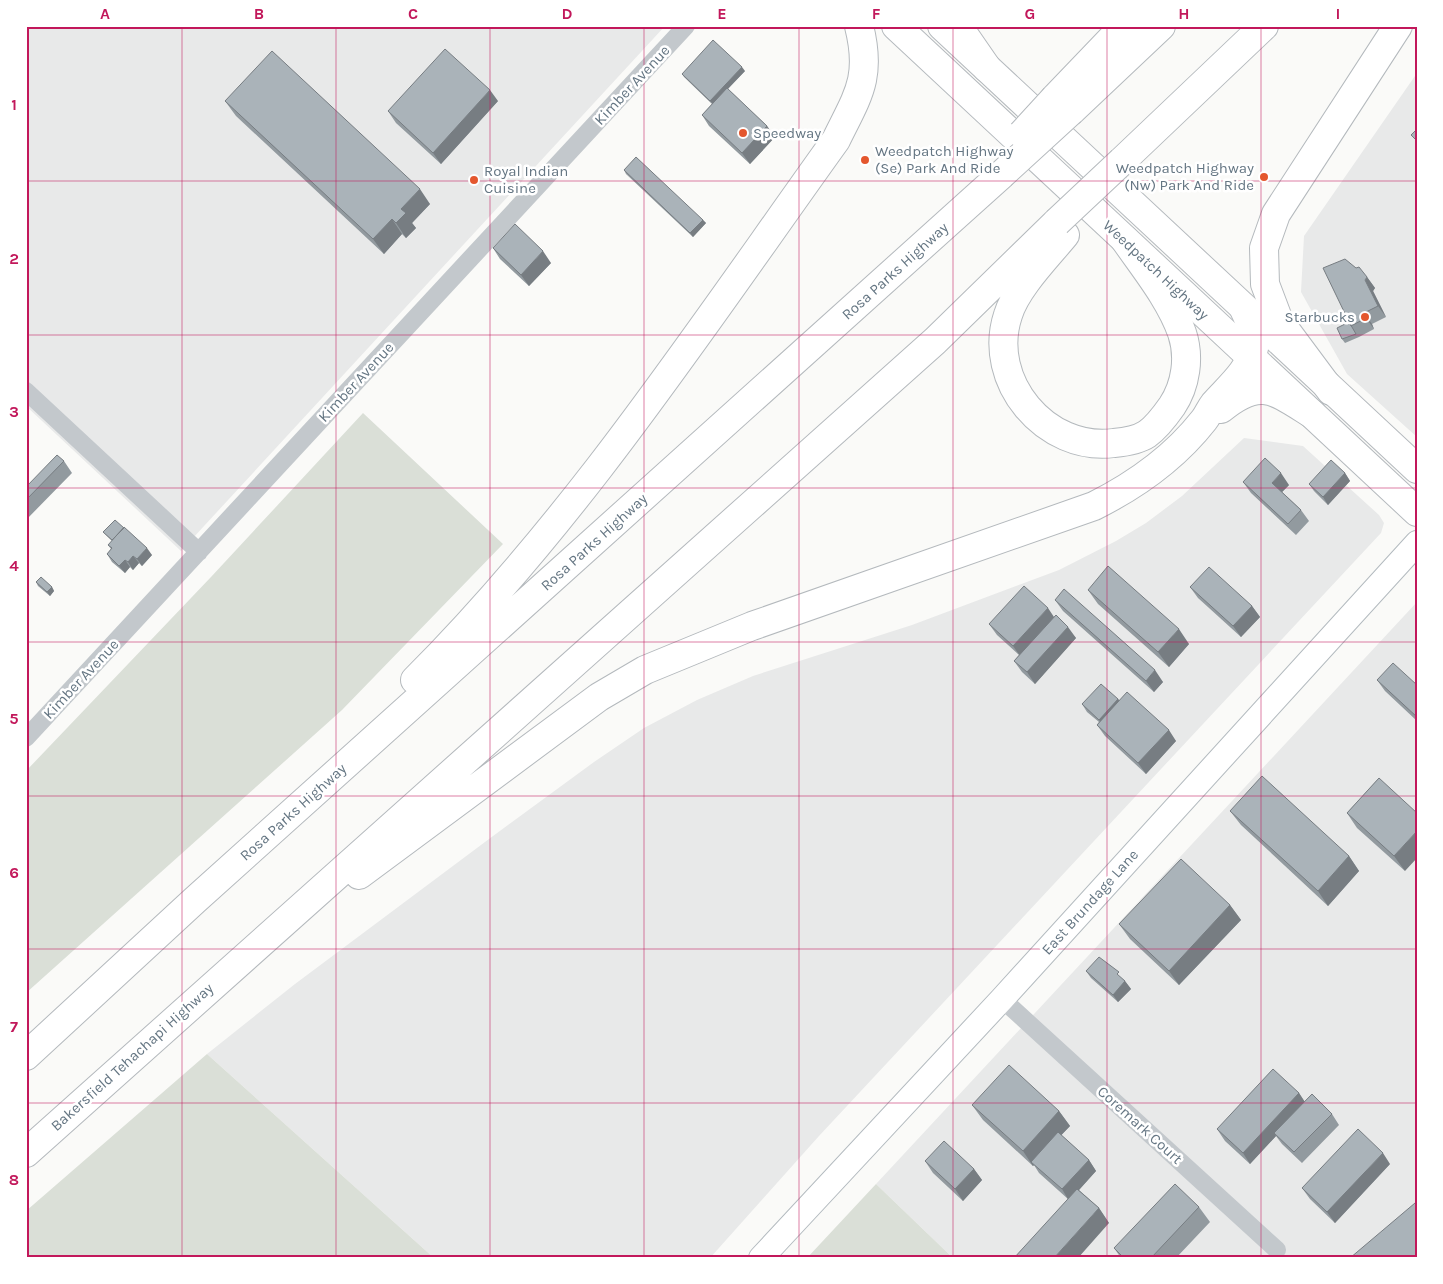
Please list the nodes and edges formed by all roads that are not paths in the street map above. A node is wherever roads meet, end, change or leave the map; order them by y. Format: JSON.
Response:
{"nodes":[{"id":1,"x":686,"y":26,"type":"edge"},
{"id":2,"x":859,"y":26,"type":"edge"},
{"id":3,"x":896,"y":26,"type":"edge"},
{"id":4,"x":942,"y":26,"type":"edge"},
{"id":5,"x":958,"y":26,"type":"edge"},
{"id":6,"x":1124,"y":26,"type":"edge"},
{"id":7,"x":1161,"y":26,"type":"edge"},
{"id":8,"x":1264,"y":26,"type":"edge"},
{"id":9,"x":1398,"y":26,"type":"edge"},
{"id":10,"x":987,"y":68,"type":"junction"},
{"id":11,"x":1063,"y":105,"type":"junction"},
{"id":12,"x":1062,"y":226,"type":"junction"},
{"id":13,"x":1125,"y":240,"type":"junction"},
{"id":14,"x":1244,"y":309,"type":"junction"},
{"id":15,"x":1251,"y":358,"type":"junction"},
{"id":16,"x":1331,"y":390,"type":"junction"},
{"id":17,"x":26,"y":391,"type":"edge"},
{"id":18,"x":1312,"y":414,"type":"junction"},
{"id":19,"x":1205,"y":419,"type":"junction"},
{"id":20,"x":1417,"y":469,"type":"edge"},
{"id":21,"x":1417,"y":512,"type":"edge"},
{"id":22,"x":1417,"y":543,"type":"edge"},
{"id":23,"x":199,"y":552,"type":"junction"},
{"id":24,"x":26,"y":738,"type":"edge"},
{"id":25,"x":195,"y":900,"type":"junction"},
{"id":26,"x":238,"y":962,"type":"junction"},
{"id":27,"x":1002,"y":999,"type":"junction"},
{"id":28,"x":26,"y":1056,"type":"edge"},
{"id":29,"x":26,"y":1153,"type":"edge"},
{"id":30,"x":1277,"y":1250,"type":"dead end"},
{"id":31,"x":761,"y":1258,"type":"edge"}],
"edges":[{"from":1,"to":23,"type":"street","name":"Kimber Avenue"},
{"from":2,"to":25,"type":"main road"},
{"from":3,"to":13,"type":"main road","name":"Weedpatch Highway"},
{"from":4,"to":10,"type":"main road"},
{"from":5,"to":10,"type":"main road"},
{"from":6,"to":11,"type":"main road"},
{"from":7,"to":11,"type":"main road","name":"Rosa Parks Highway"},
{"from":8,"to":12,"type":"main road","bridge":true},
{"from":9,"to":16,"type":"main road"},
{"from":10,"to":14,"type":"main road"},
{"from":11,"to":25,"type":"main road","name":"Rosa Parks Highway","bridge":true},
{"from":12,"to":13,"type":"main road"},
{"from":12,"to":26,"type":"main road"},
{"from":13,"to":15,"type":"main road","name":"Weedpatch Highway"},
{"from":14,"to":15,"type":"main road"},
{"from":14,"to":16,"type":"main road"},
{"from":15,"to":18,"type":"main road","name":"Weedpatch Highway"},
{"from":15,"to":19,"type":"main road"},
{"from":16,"to":20,"type":"main road"},
{"from":17,"to":23,"type":"street"},
{"from":18,"to":19,"type":"main road"},
{"from":18,"to":21,"type":"main road","name":"Weedpatch Highway"},
{"from":19,"to":26,"type":"main road"},
{"from":22,"to":27,"type":"main road","name":"East Brundage Lane"},
{"from":23,"to":24,"type":"street","name":"Kimber Avenue"},
{"from":25,"to":28,"type":"main road","name":"Rosa Parks Highway"},
{"from":26,"to":29,"type":"main road","name":"Bakersfield Tehachapi Highway"},
{"from":27,"to":30,"type":"street","name":"Coremark Court"},
{"from":27,"to":31,"type":"main road","name":"East Brundage Lane"}]}
